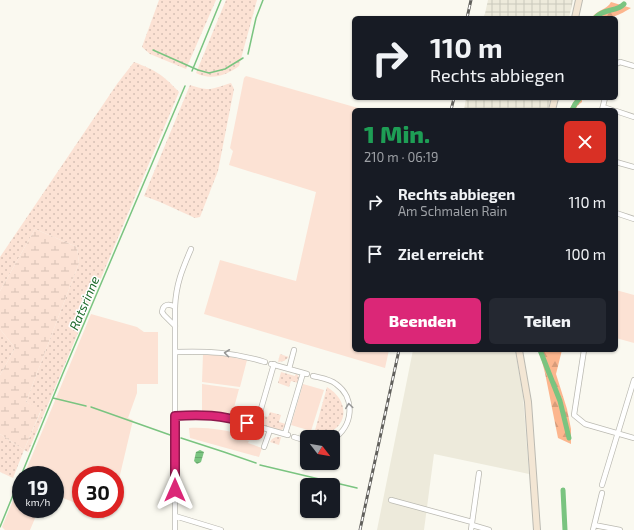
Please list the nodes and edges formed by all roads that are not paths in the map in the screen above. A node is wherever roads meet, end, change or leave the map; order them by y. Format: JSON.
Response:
{"nodes":[{"id":1,"x":579,"y":0,"type":"edge"},
{"id":2,"x":575,"y":16,"type":"edge"},
{"id":3,"x":618,"y":63,"type":"edge"},
{"id":4,"x":634,"y":66,"type":"edge"},
{"id":5,"x":618,"y":112,"type":"edge"},
{"id":6,"x":634,"y":117,"type":"edge"},
{"id":7,"x":618,"y":163,"type":"edge"},
{"id":8,"x":634,"y":167,"type":"edge"},
{"id":9,"x":618,"y":214,"type":"edge"},
{"id":10,"x":634,"y":219,"type":"edge"},
{"id":11,"x":191,"y":249,"type":"dead end"},
{"id":12,"x":175,"y":306,"type":"junction"},
{"id":13,"x":175,"y":326,"type":"junction"},
{"id":14,"x":294,"y":350,"type":"dead end"},
{"id":15,"x":175,"y":352,"type":"junction"},
{"id":16,"x":519,"y":352,"type":"edge"},
{"id":17,"x":584,"y":352,"type":"edge"},
{"id":18,"x":265,"y":362,"type":"dead end"},
{"id":19,"x":289,"y":369,"type":"junction"},
{"id":20,"x":313,"y":376,"type":"dead end"},
{"id":21,"x":634,"y":380,"type":"edge"},
{"id":22,"x":175,"y":416,"type":"junction"},
{"id":23,"x":247,"y":423,"type":"dead end"},
{"id":24,"x":270,"y":430,"type":"junction"},
{"id":25,"x":340,"y":434,"type":"edge"},
{"id":26,"x":618,"y":434,"type":"junction"},
{"id":27,"x":294,"y":437,"type":"dead end"},
{"id":28,"x":634,"y":438,"type":"edge"},
{"id":29,"x":300,"y":439,"type":"edge"},
{"id":30,"x":264,"y":447,"type":"dead end"},
{"id":31,"x":479,"y":473,"type":"dead end"},
{"id":32,"x":602,"y":485,"type":"dead end"},
{"id":33,"x":602,"y":493,"type":"dead end"},
{"id":34,"x":391,"y":500,"type":"dead end"},
{"id":35,"x":175,"y":516,"type":"junction"},
{"id":36,"x":472,"y":526,"type":"edge"},
{"id":37,"x":593,"y":527,"type":"edge"},
{"id":38,"x":175,"y":530,"type":"edge"},
{"id":39,"x":221,"y":530,"type":"edge"},
{"id":40,"x":489,"y":530,"type":"edge"},
{"id":41,"x":537,"y":530,"type":"edge"},
{"id":42,"x":620,"y":530,"type":"edge"}],
"edges":[{"from":1,"to":2,"type":"street"},
{"from":3,"to":4,"type":"street"},
{"from":5,"to":6,"type":"street"},
{"from":7,"to":8,"type":"street"},
{"from":9,"to":10,"type":"street"},
{"from":11,"to":12,"type":"street"},
{"from":12,"to":13,"type":"street"},
{"from":12,"to":13,"type":"street"},
{"from":13,"to":15,"type":"street"},
{"from":14,"to":19,"type":"street"},
{"from":18,"to":15,"type":"street","one_way":true},
{"from":15,"to":22,"type":"street"},
{"from":16,"to":41,"type":"street"},
{"from":17,"to":26,"type":"street"},
{"from":19,"to":24,"type":"street"},
{"from":19,"to":24,"type":"street"},
{"from":25,"to":20,"type":"street","one_way":true},
{"from":21,"to":26,"type":"street"},
{"from":22,"to":23,"type":"street"},
{"from":22,"to":35,"type":"street"},
{"from":24,"to":30,"type":"street"},
{"from":26,"to":28,"type":"street"},
{"from":26,"to":32,"type":"street"},
{"from":27,"to":29,"type":"street"},
{"from":31,"to":36,"type":"street"},
{"from":33,"to":37,"type":"street"},
{"from":34,"to":36,"type":"street"},
{"from":35,"to":38,"type":"street"},
{"from":35,"to":39,"type":"street"},
{"from":36,"to":40,"type":"street"},
{"from":37,"to":42,"type":"street"}]}
